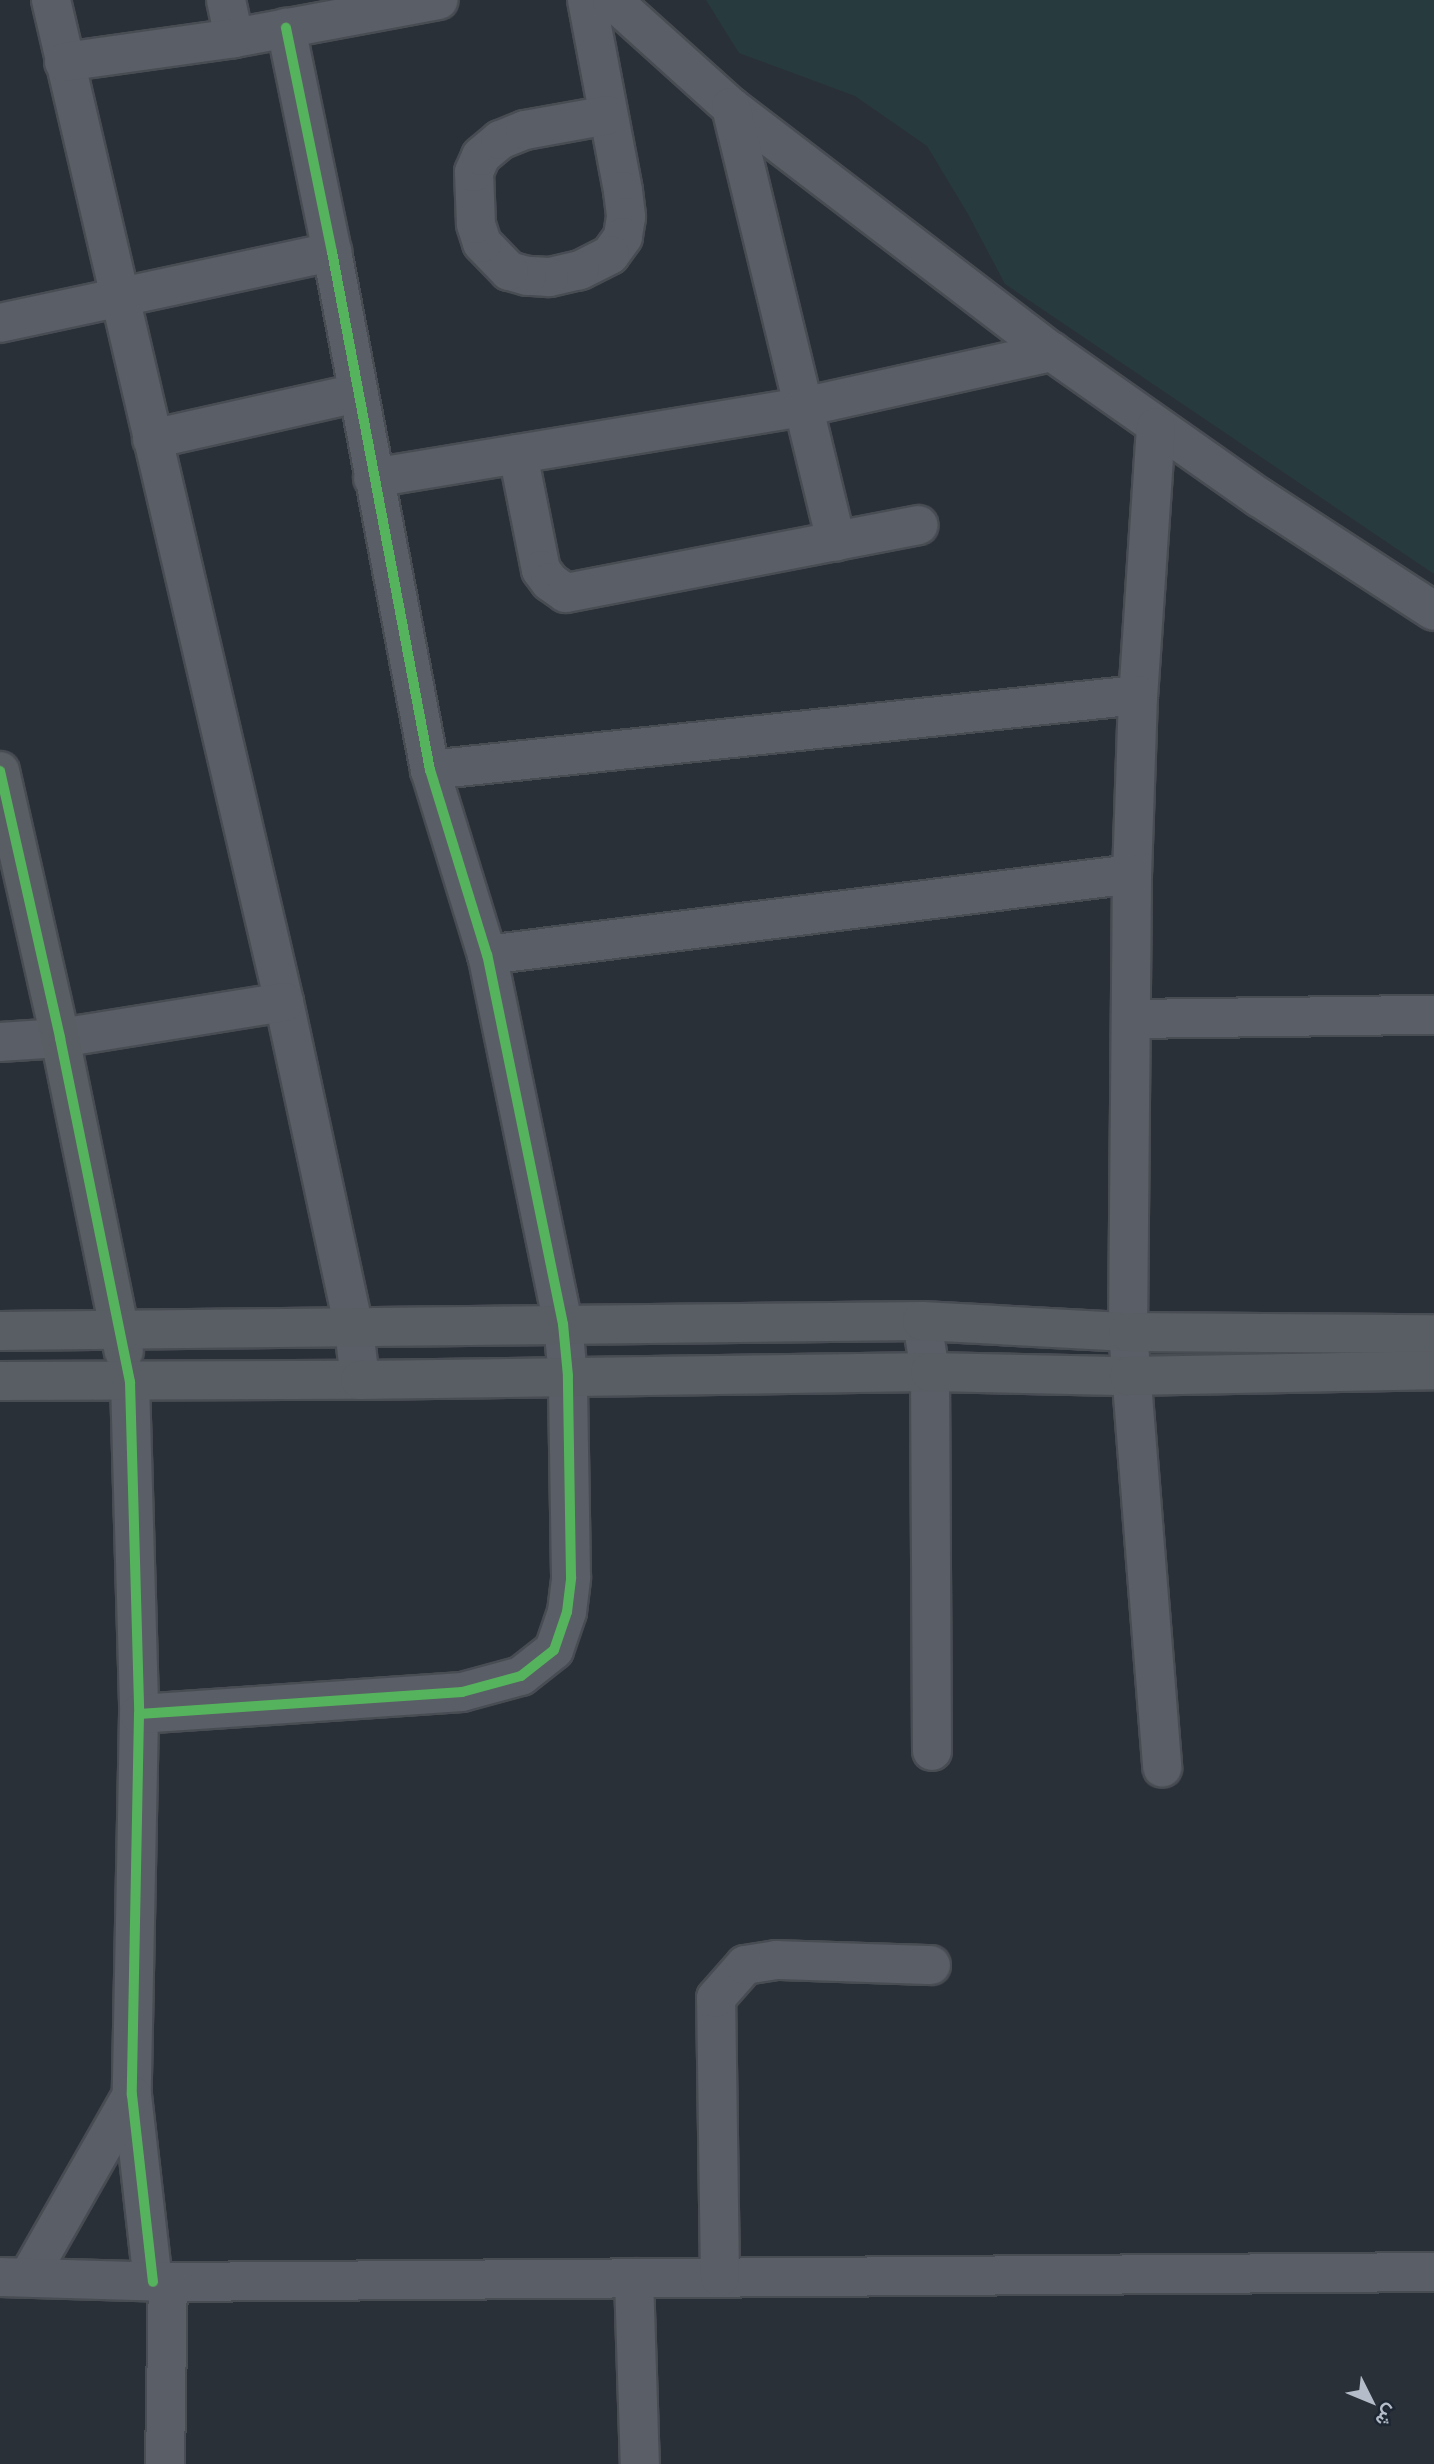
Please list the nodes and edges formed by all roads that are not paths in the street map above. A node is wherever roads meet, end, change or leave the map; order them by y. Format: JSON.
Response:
{"nodes":[{"id":1,"x":51,"y":0,"type":"edge"},
{"id":2,"x":226,"y":0,"type":"edge"},
{"id":3,"x":587,"y":0,"type":"edge"},
{"id":4,"x":612,"y":0,"type":"edge"},
{"id":5,"x":419,"y":2,"type":"edge"},
{"id":6,"x":286,"y":28,"type":"junction"},
{"id":7,"x":234,"y":38,"type":"junction"},
{"id":8,"x":65,"y":62,"type":"junction"},
{"id":9,"x":731,"y":107,"type":"junction"},
{"id":10,"x":608,"y":115,"type":"junction"},
{"id":11,"x":332,"y":252,"type":"junction"},
{"id":12,"x":119,"y":298,"type":"junction"},
{"id":13,"x":0,"y":323,"type":"edge"},
{"id":14,"x":1052,"y":352,"type":"junction"},
{"id":15,"x":358,"y":393,"type":"junction"},
{"id":16,"x":803,"y":407,"type":"junction"},
{"id":17,"x":1156,"y":427,"type":"junction"},
{"id":18,"x":152,"y":439,"type":"junction"},
{"id":19,"x":518,"y":454,"type":"junction"},
{"id":20,"x":373,"y":478,"type":"junction"},
{"id":21,"x":918,"y":525,"type":"dead end"},
{"id":22,"x":836,"y":541,"type":"junction"},
{"id":23,"x":1434,"y":611,"type":"edge"},
{"id":24,"x":1138,"y":695,"type":"junction"},
{"id":25,"x":430,"y":770,"type":"junction"},
{"id":26,"x":0,"y":771,"type":"edge"},
{"id":27,"x":1132,"y":874,"type":"junction"},
{"id":28,"x":487,"y":956,"type":"junction"},
{"id":29,"x":284,"y":1002,"type":"junction"},
{"id":30,"x":1434,"y":1014,"type":"edge"},
{"id":31,"x":1131,"y":1019,"type":"junction"},
{"id":32,"x":60,"y":1038,"type":"junction"},
{"id":33,"x":0,"y":1042,"type":"edge"},
{"id":34,"x":922,"y":1321,"type":"junction"},
{"id":35,"x":563,"y":1324,"type":"junction"},
{"id":36,"x":120,"y":1329,"type":"junction"},
{"id":37,"x":354,"y":1329,"type":"junction"},
{"id":38,"x":0,"y":1331,"type":"edge"},
{"id":39,"x":1128,"y":1332,"type":"junction"},
{"id":40,"x":1434,"y":1334,"type":"edge"},
{"id":41,"x":1434,"y":1370,"type":"edge"},
{"id":42,"x":930,"y":1372,"type":"junction"},
{"id":43,"x":568,"y":1376,"type":"junction"},
{"id":44,"x":1129,"y":1376,"type":"junction"},
{"id":45,"x":360,"y":1380,"type":"junction"},
{"id":46,"x":0,"y":1381,"type":"edge"},
{"id":47,"x":130,"y":1382,"type":"junction"},
{"id":48,"x":139,"y":1714,"type":"junction"},
{"id":49,"x":932,"y":1751,"type":"dead end"},
{"id":50,"x":1162,"y":1768,"type":"dead end"},
{"id":51,"x":931,"y":1965,"type":"dead end"},
{"id":52,"x":132,"y":2095,"type":"junction"},
{"id":53,"x":1434,"y":2272,"type":"edge"},
{"id":54,"x":15,"y":2277,"type":"edge"},
{"id":55,"x":720,"y":2277,"type":"junction"},
{"id":56,"x":634,"y":2278,"type":"junction"},
{"id":57,"x":160,"y":2282,"type":"junction"},
{"id":58,"x":165,"y":2464,"type":"edge"},
{"id":59,"x":640,"y":2464,"type":"edge"}],
"edges":[{"from":1,"to":8,"type":"street"},
{"from":2,"to":7,"type":"street"},
{"from":3,"to":10,"type":"street"},
{"from":4,"to":9,"type":"street"},
{"from":5,"to":6,"type":"street"},
{"from":6,"to":7,"type":"street"},
{"from":6,"to":11,"type":"street"},
{"from":7,"to":8,"type":"street"},
{"from":8,"to":12,"type":"street"},
{"from":9,"to":14,"type":"street"},
{"from":9,"to":16,"type":"street"},
{"from":10,"to":10,"type":"street"},
{"from":11,"to":12,"type":"street"},
{"from":11,"to":15,"type":"street"},
{"from":12,"to":13,"type":"street"},
{"from":12,"to":18,"type":"street"},
{"from":14,"to":16,"type":"street"},
{"from":14,"to":17,"type":"street"},
{"from":15,"to":18,"type":"street"},
{"from":15,"to":20,"type":"street"},
{"from":16,"to":19,"type":"street"},
{"from":16,"to":22,"type":"street"},
{"from":17,"to":23,"type":"street"},
{"from":17,"to":24,"type":"street"},
{"from":18,"to":29,"type":"street"},
{"from":19,"to":20,"type":"street"},
{"from":19,"to":22,"type":"street"},
{"from":20,"to":25,"type":"street"},
{"from":21,"to":22,"type":"street"},
{"from":24,"to":25,"type":"street"},
{"from":24,"to":27,"type":"street"},
{"from":25,"to":28,"type":"street"},
{"from":26,"to":32,"type":"street"},
{"from":27,"to":28,"type":"street"},
{"from":27,"to":31,"type":"street"},
{"from":28,"to":35,"type":"street"},
{"from":29,"to":32,"type":"street"},
{"from":29,"to":37,"type":"street"},
{"from":30,"to":31,"type":"street"},
{"from":31,"to":39,"type":"street"},
{"from":32,"to":33,"type":"street"},
{"from":32,"to":36,"type":"street"},
{"from":34,"to":35,"type":"street"},
{"from":34,"to":39,"type":"street"},
{"from":34,"to":42,"type":"street"},
{"from":35,"to":37,"type":"street"},
{"from":35,"to":43,"type":"street"},
{"from":36,"to":37,"type":"street"},
{"from":36,"to":38,"type":"street"},
{"from":36,"to":47,"type":"street"},
{"from":37,"to":45,"type":"street"},
{"from":39,"to":40,"type":"street"},
{"from":39,"to":44,"type":"street"},
{"from":41,"to":44,"type":"street"},
{"from":42,"to":43,"type":"street"},
{"from":42,"to":44,"type":"street"},
{"from":42,"to":49,"type":"street"},
{"from":43,"to":45,"type":"street"},
{"from":43,"to":48,"type":"street"},
{"from":44,"to":50,"type":"street"},
{"from":45,"to":47,"type":"street"},
{"from":46,"to":47,"type":"street"},
{"from":47,"to":48,"type":"street"},
{"from":48,"to":52,"type":"street"},
{"from":51,"to":55,"type":"street"},
{"from":52,"to":54,"type":"street"},
{"from":52,"to":57,"type":"street"},
{"from":53,"to":55,"type":"street"},
{"from":54,"to":57,"type":"street"},
{"from":55,"to":56,"type":"street"},
{"from":56,"to":57,"type":"street"},
{"from":56,"to":59,"type":"street"},
{"from":57,"to":58,"type":"street"}]}
